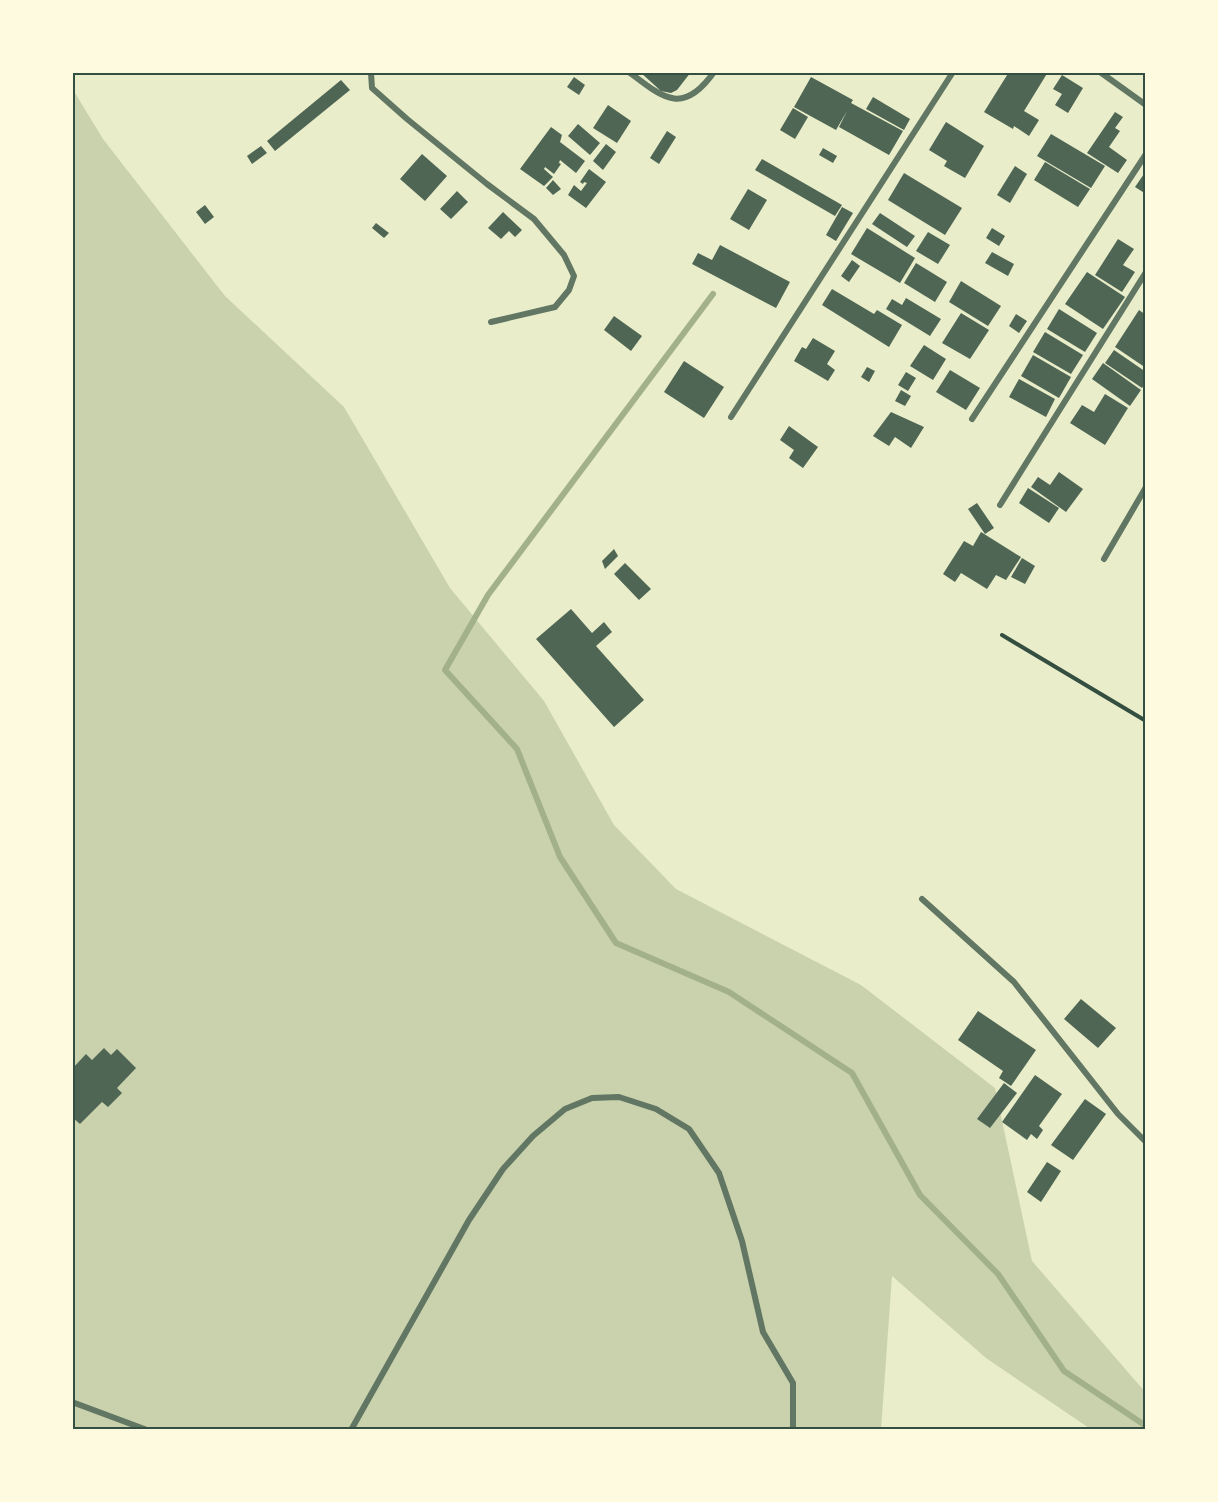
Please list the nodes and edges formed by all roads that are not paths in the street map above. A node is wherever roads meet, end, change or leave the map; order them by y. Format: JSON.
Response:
{"nodes":[{"id":1,"x":373,"y":72,"type":"edge"},
{"id":2,"x":629,"y":72,"type":"edge"},
{"id":3,"x":714,"y":72,"type":"edge"},
{"id":4,"x":953,"y":72,"type":"edge"},
{"id":5,"x":1100,"y":72,"type":"edge"},
{"id":6,"x":1146,"y":105,"type":"edge"},
{"id":7,"x":1146,"y":154,"type":"edge"},
{"id":8,"x":1146,"y":272,"type":"edge"},
{"id":9,"x":491,"y":322,"type":"dead end"},
{"id":10,"x":731,"y":417,"type":"dead end"},
{"id":11,"x":972,"y":419,"type":"dead end"},
{"id":12,"x":1146,"y":487,"type":"edge"},
{"id":13,"x":1000,"y":505,"type":"dead end"},
{"id":14,"x":1104,"y":559,"type":"dead end"},
{"id":15,"x":922,"y":899,"type":"dead end"},
{"id":16,"x":1146,"y":1142,"type":"edge"},
{"id":17,"x":72,"y":1402,"type":"edge"},
{"id":18,"x":147,"y":1430,"type":"edge"},
{"id":19,"x":351,"y":1430,"type":"edge"},
{"id":20,"x":793,"y":1430,"type":"edge"}],
"edges":[{"from":1,"to":9,"type":"street"},
{"from":2,"to":3,"type":"street"},
{"from":4,"to":10,"type":"street"},
{"from":5,"to":6,"type":"street"},
{"from":7,"to":11,"type":"street"},
{"from":8,"to":13,"type":"street"},
{"from":12,"to":14,"type":"street"},
{"from":15,"to":16,"type":"street"},
{"from":17,"to":18,"type":"street"},
{"from":19,"to":20,"type":"street"}]}
